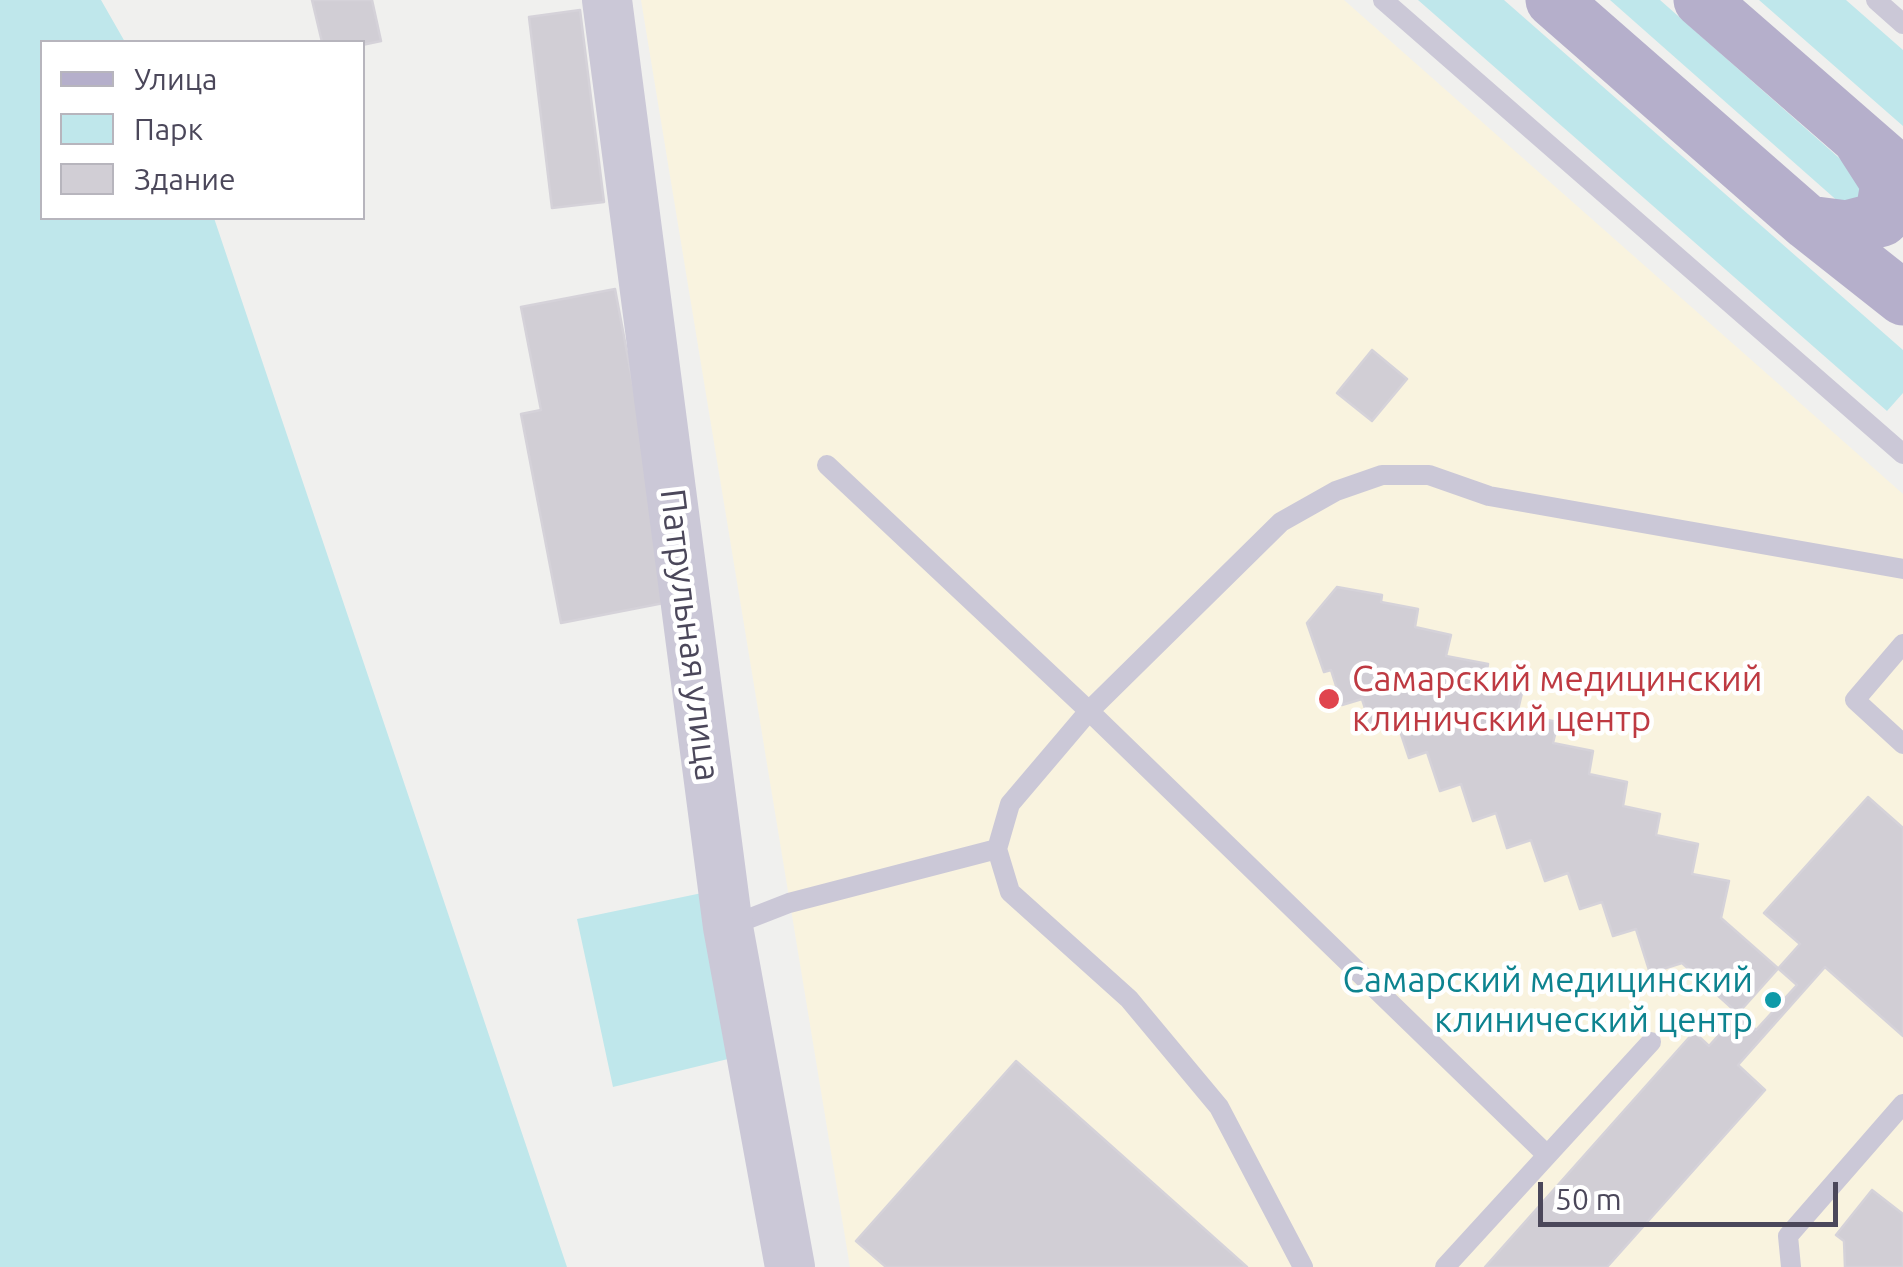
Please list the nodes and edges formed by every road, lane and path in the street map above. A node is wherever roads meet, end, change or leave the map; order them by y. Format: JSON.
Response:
{"nodes":[{"id":1,"x":607,"y":0,"type":"edge"},
{"id":2,"x":1383,"y":0,"type":"edge"},
{"id":3,"x":1553,"y":0,"type":"edge"},
{"id":4,"x":1701,"y":0,"type":"edge"},
{"id":5,"x":1876,"y":0,"type":"edge"},
{"id":6,"x":1903,"y":24,"type":"edge"},
{"id":7,"x":1860,"y":140,"type":"junction"},
{"id":8,"x":1903,"y":176,"type":"edge"},
{"id":9,"x":1808,"y":223,"type":"junction"},
{"id":10,"x":1903,"y":244,"type":"edge"},
{"id":11,"x":1903,"y":270,"type":"edge"},
{"id":12,"x":1903,"y":298,"type":"edge"},
{"id":13,"x":1903,"y":454,"type":"edge"},
{"id":14,"x":827,"y":466,"type":"dead end"},
{"id":15,"x":1903,"y":569,"type":"edge"},
{"id":16,"x":1903,"y":644,"type":"edge"},
{"id":17,"x":1089,"y":711,"type":"junction"},
{"id":18,"x":1903,"y":744,"type":"edge"},
{"id":19,"x":996,"y":850,"type":"junction"},
{"id":20,"x":728,"y":927,"type":"junction"},
{"id":21,"x":1651,"y":1042,"type":"dead end"},
{"id":22,"x":1903,"y":1104,"type":"edge"},
{"id":23,"x":1547,"y":1155,"type":"junction"},
{"id":24,"x":790,"y":1267,"type":"edge"},
{"id":25,"x":1304,"y":1267,"type":"edge"},
{"id":26,"x":1446,"y":1267,"type":"edge"},
{"id":27,"x":1791,"y":1267,"type":"edge"}],
"edges":[{"from":1,"to":20,"type":"street","name":"Патрульная улица"},
{"from":2,"to":13,"type":"lane"},
{"from":3,"to":9,"type":"main road"},
{"from":4,"to":7,"type":"main road"},
{"from":5,"to":6,"type":"lane"},
{"from":7,"to":8,"type":"main road"},
{"from":7,"to":9,"type":"main road"},
{"from":9,"to":12,"type":"main road"},
{"from":10,"to":11,"type":"main road"},
{"from":14,"to":17,"type":"lane"},
{"from":15,"to":17,"type":"lane"},
{"from":16,"to":18,"type":"lane"},
{"from":17,"to":19,"type":"lane"},
{"from":17,"to":23,"type":"lane"},
{"from":19,"to":20,"type":"lane"},
{"from":19,"to":25,"type":"lane"},
{"from":20,"to":24,"type":"street","name":"Патрульная улица"},
{"from":21,"to":23,"type":"lane"},
{"from":22,"to":27,"type":"lane"},
{"from":23,"to":26,"type":"lane"}]}
